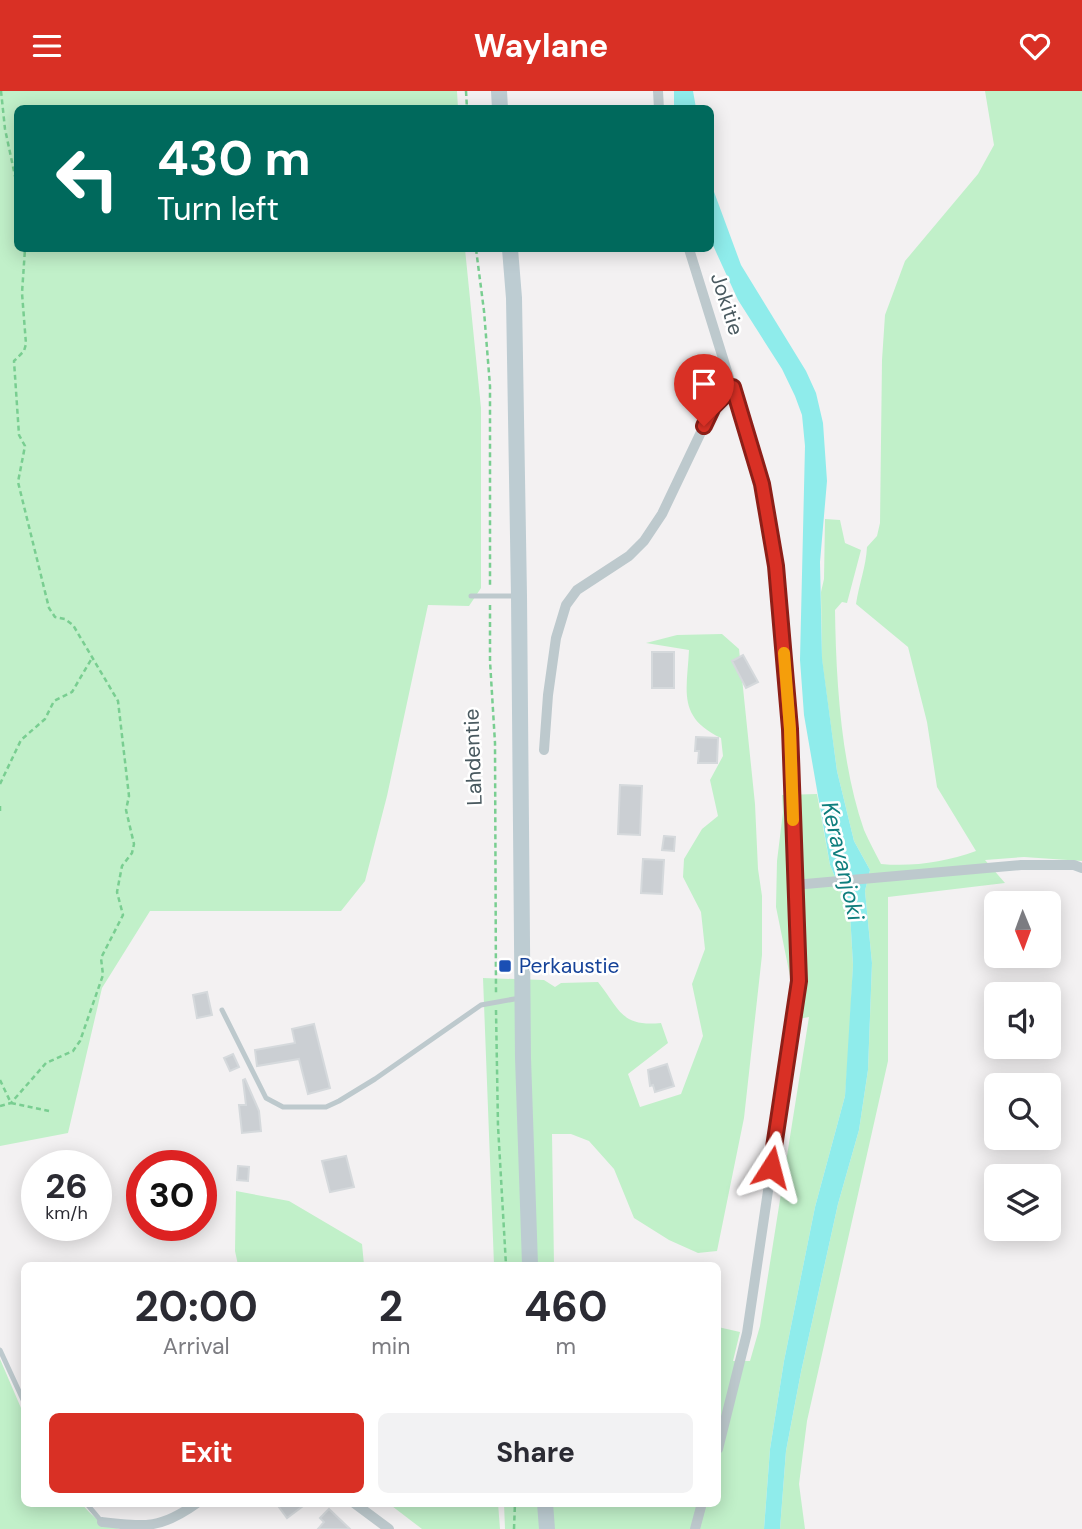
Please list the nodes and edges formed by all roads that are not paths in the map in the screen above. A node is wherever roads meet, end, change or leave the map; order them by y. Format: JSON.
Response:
{"nodes":[{"id":1,"x":510,"y":252,"type":"edge"},
{"id":2,"x":690,"y":252,"type":"edge"},
{"id":3,"x":733,"y":387,"type":"junction"},
{"id":4,"x":471,"y":596,"type":"dead end"},
{"id":5,"x":519,"y":596,"type":"junction"},
{"id":6,"x":544,"y":750,"type":"dead end"},
{"id":7,"x":1082,"y":868,"type":"edge"},
{"id":8,"x":794,"y":885,"type":"junction"},
{"id":9,"x":523,"y":997,"type":"junction"},
{"id":10,"x":222,"y":1010,"type":"dead end"},
{"id":11,"x":530,"y":1262,"type":"edge"},
{"id":12,"x":0,"y":1350,"type":"edge"},
{"id":13,"x":21,"y":1396,"type":"edge"},
{"id":14,"x":721,"y":1436,"type":"edge"},
{"id":15,"x":89,"y":1507,"type":"edge"},
{"id":16,"x":192,"y":1507,"type":"edge"},
{"id":17,"x":359,"y":1507,"type":"edge"},
{"id":18,"x":545,"y":1507,"type":"edge"},
{"id":19,"x":701,"y":1507,"type":"edge"},
{"id":20,"x":102,"y":1522,"type":"joint"},
{"id":21,"x":389,"y":1529,"type":"edge"},
{"id":22,"x":547,"y":1529,"type":"edge"},
{"id":23,"x":695,"y":1529,"type":"edge"}],
"edges":[{"from":1,"to":5,"type":"main road"},
{"from":2,"to":3,"type":"street","name":"Jokitie"},
{"from":3,"to":6,"type":"street"},
{"from":3,"to":8,"type":"street","name":"Jokitie"},
{"from":4,"to":5,"type":"lane"},
{"from":5,"to":9,"type":"main road"},
{"from":7,"to":8,"type":"street"},
{"from":8,"to":14,"type":"street","name":"Jokitie"},
{"from":9,"to":10,"type":"lane"},
{"from":9,"to":11,"type":"main road"},
{"from":12,"to":13,"type":"lane"},
{"from":15,"to":20,"type":"lane"},
{"from":16,"to":20,"type":"street"},
{"from":17,"to":21,"type":"street"},
{"from":18,"to":22,"type":"main road"},
{"from":19,"to":23,"type":"street"}]}
